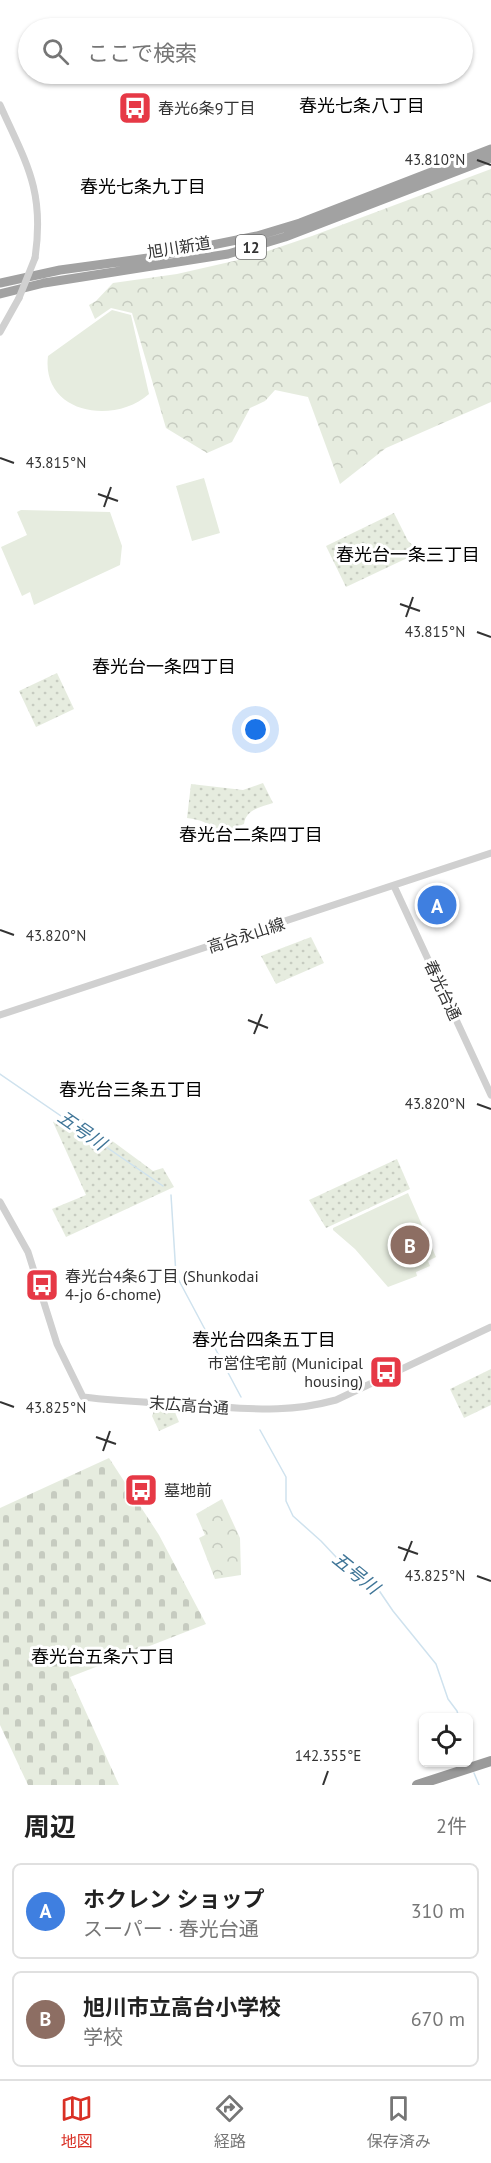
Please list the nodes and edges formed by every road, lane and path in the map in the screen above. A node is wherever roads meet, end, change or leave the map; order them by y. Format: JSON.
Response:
{"nodes":[{"id":1,"x":0,"y":105,"type":"edge"},
{"id":2,"x":491,"y":149,"type":"edge"},
{"id":3,"x":491,"y":158,"type":"edge"},
{"id":4,"x":0,"y":283,"type":"edge"},
{"id":5,"x":0,"y":294,"type":"edge"},
{"id":6,"x":0,"y":332,"type":"edge"},
{"id":7,"x":491,"y":853,"type":"edge"},
{"id":8,"x":394,"y":886,"type":"junction"},
{"id":9,"x":0,"y":1015,"type":"edge"},
{"id":10,"x":491,"y":1095,"type":"edge"},
{"id":11,"x":0,"y":1202,"type":"edge"},
{"id":12,"x":491,"y":1327,"type":"edge"},
{"id":13,"x":491,"y":1761,"type":"edge"},
{"id":14,"x":417,"y":1785,"type":"edge"}],
"edges":[{"from":1,"to":6,"type":"street","bridge":true},
{"from":2,"to":4,"type":"highway","name":"旭川新道","number":"12"},
{"from":3,"to":5,"type":"highway","name":"旭川新道","number":"12"},
{"from":7,"to":8,"type":"street","name":"高台永山線"},
{"from":8,"to":9,"type":"street","name":"高台永山線"},
{"from":8,"to":10,"type":"street","name":"春光台通"},
{"from":11,"to":12,"type":"street","name":"末広高台通"},
{"from":13,"to":14,"type":"highway"}]}
